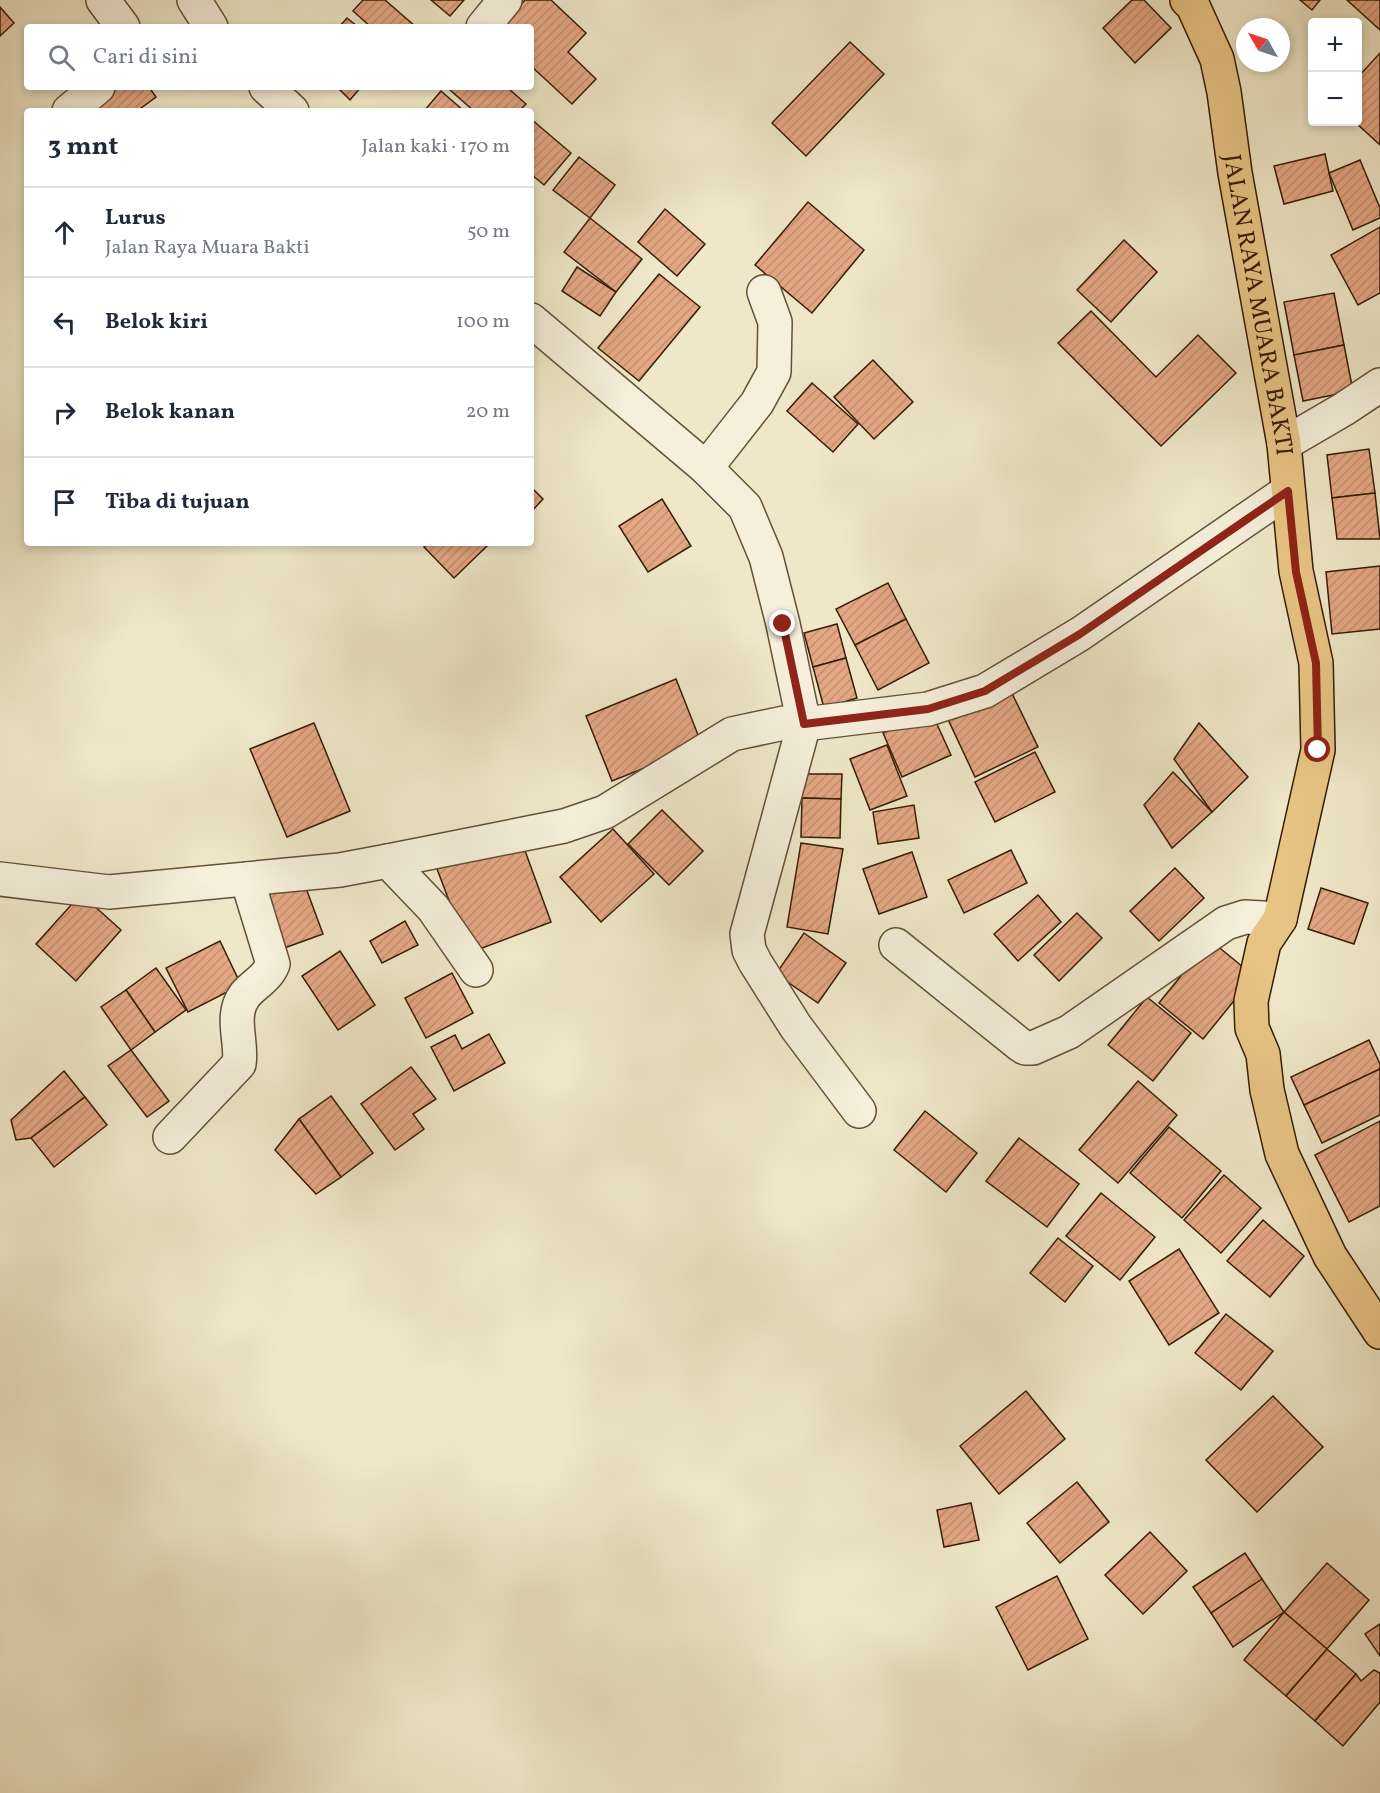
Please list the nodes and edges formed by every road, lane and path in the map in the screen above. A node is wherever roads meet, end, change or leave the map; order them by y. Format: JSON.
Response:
{"nodes":[{"id":1,"x":103,"y":0,"type":"edge"},
{"id":2,"x":194,"y":0,"type":"edge"},
{"id":3,"x":505,"y":0,"type":"edge"},
{"id":4,"x":1187,"y":0,"type":"edge"},
{"id":5,"x":121,"y":24,"type":"edge"},
{"id":6,"x":209,"y":24,"type":"edge"},
{"id":7,"x":485,"y":24,"type":"edge"},
{"id":8,"x":94,"y":90,"type":"edge"},
{"id":9,"x":269,"y":90,"type":"edge"},
{"id":10,"x":73,"y":108,"type":"edge"},
{"id":11,"x":289,"y":108,"type":"edge"},
{"id":12,"x":764,"y":292,"type":"dead end"},
{"id":13,"x":534,"y":323,"type":"edge"},
{"id":14,"x":1380,"y":385,"type":"edge"},
{"id":15,"x":1284,"y":444,"type":"junction"},
{"id":16,"x":706,"y":468,"type":"junction"},
{"id":17,"x":1288,"y":491,"type":"junction"},
{"id":18,"x":794,"y":724,"type":"junction"},
{"id":19,"x":388,"y":861,"type":"junction"},
{"id":20,"x":0,"y":879,"type":"edge"},
{"id":21,"x":247,"y":879,"type":"junction"},
{"id":22,"x":1280,"y":919,"type":"junction"},
{"id":23,"x":896,"y":945,"type":"dead end"},
{"id":24,"x":476,"y":970,"type":"dead end"},
{"id":25,"x":859,"y":1111,"type":"dead end"},
{"id":26,"x":170,"y":1137,"type":"dead end"},
{"id":27,"x":1380,"y":1332,"type":"edge"}],
"edges":[{"from":1,"to":5,"type":"street"},
{"from":2,"to":6,"type":"street"},
{"from":3,"to":7,"type":"street"},
{"from":4,"to":15,"type":"main road","name":"JALAN RAYA MUARA BAKTI"},
{"from":8,"to":10,"type":"street"},
{"from":9,"to":11,"type":"street"},
{"from":12,"to":16,"type":"street"},
{"from":13,"to":16,"type":"street"},
{"from":14,"to":15,"type":"street"},
{"from":15,"to":17,"type":"main road","name":"JALAN RAYA MUARA BAKTI"},
{"from":16,"to":18,"type":"street"},
{"from":17,"to":18,"type":"street"},
{"from":17,"to":22,"type":"main road","name":"JALAN RAYA MUARA BAKTI"},
{"from":18,"to":19,"type":"street"},
{"from":18,"to":25,"type":"street"},
{"from":19,"to":21,"type":"street"},
{"from":19,"to":24,"type":"street"},
{"from":20,"to":21,"type":"street"},
{"from":21,"to":26,"type":"street"},
{"from":22,"to":23,"type":"street"},
{"from":22,"to":27,"type":"main road","name":"JALAN RAYA MUARA BAKTI"}]}
